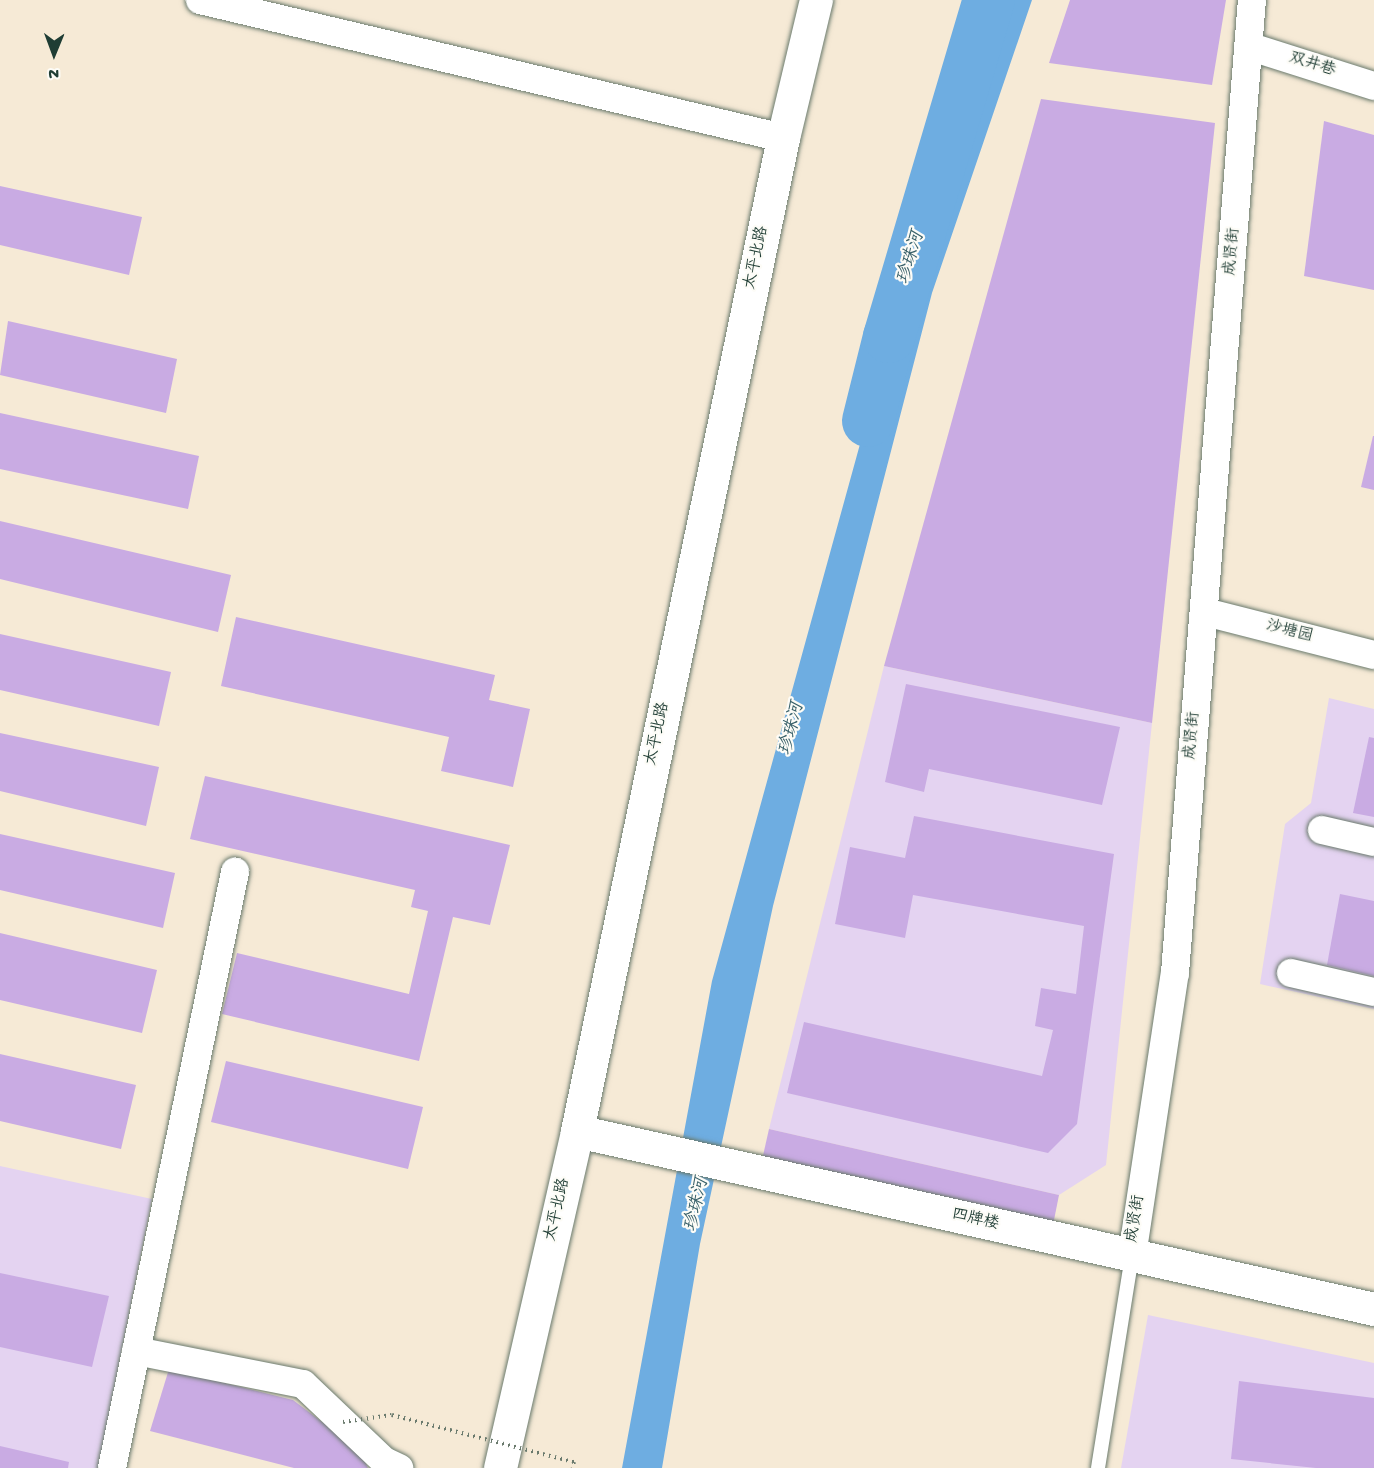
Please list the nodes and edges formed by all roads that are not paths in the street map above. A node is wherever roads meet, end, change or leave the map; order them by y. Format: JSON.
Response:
{"nodes":[{"id":1,"x":201,"y":0,"type":"edge"},
{"id":2,"x":816,"y":0,"type":"edge"},
{"id":3,"x":1252,"y":0,"type":"edge"},
{"id":4,"x":1251,"y":47,"type":"junction"},
{"id":5,"x":1374,"y":86,"type":"edge"},
{"id":6,"x":783,"y":138,"type":"junction"},
{"id":7,"x":1204,"y":612,"type":"junction"},
{"id":8,"x":1374,"y":655,"type":"edge"},
{"id":9,"x":1322,"y":830,"type":"dead end"},
{"id":10,"x":1374,"y":842,"type":"edge"},
{"id":11,"x":235,"y":872,"type":"dead end"},
{"id":12,"x":1291,"y":973,"type":"dead end"},
{"id":13,"x":1374,"y":992,"type":"edge"},
{"id":14,"x":577,"y":1131,"type":"junction"},
{"id":15,"x":1132,"y":1256,"type":"junction"},
{"id":16,"x":1374,"y":1308,"type":"edge"},
{"id":17,"x":136,"y":1351,"type":"junction"},
{"id":18,"x":112,"y":1468,"type":"edge"},
{"id":19,"x":399,"y":1468,"type":"edge"},
{"id":20,"x":500,"y":1468,"type":"edge"},
{"id":21,"x":1098,"y":1468,"type":"edge"}],
"edges":[{"from":1,"to":6,"type":"street"},
{"from":2,"to":6,"type":"main road","name":"太平北路"},
{"from":3,"to":4,"type":"street","name":"成贤街"},
{"from":4,"to":5,"type":"street","name":"双井巷"},
{"from":4,"to":7,"type":"street","name":"成贤街"},
{"from":6,"to":14,"type":"main road","name":"太平北路"},
{"from":7,"to":8,"type":"street","name":"沙塘园"},
{"from":7,"to":15,"type":"street","name":"成贤街"},
{"from":9,"to":10,"type":"street"},
{"from":11,"to":17,"type":"street"},
{"from":12,"to":13,"type":"street"},
{"from":14,"to":15,"type":"main road","name":"四牌楼"},
{"from":14,"to":20,"type":"main road","name":"太平北路"},
{"from":15,"to":16,"type":"main road","name":"四牌楼"},
{"from":15,"to":21,"type":"lane","name":"成贤街"},
{"from":17,"to":18,"type":"street"},
{"from":17,"to":19,"type":"street"}]}
